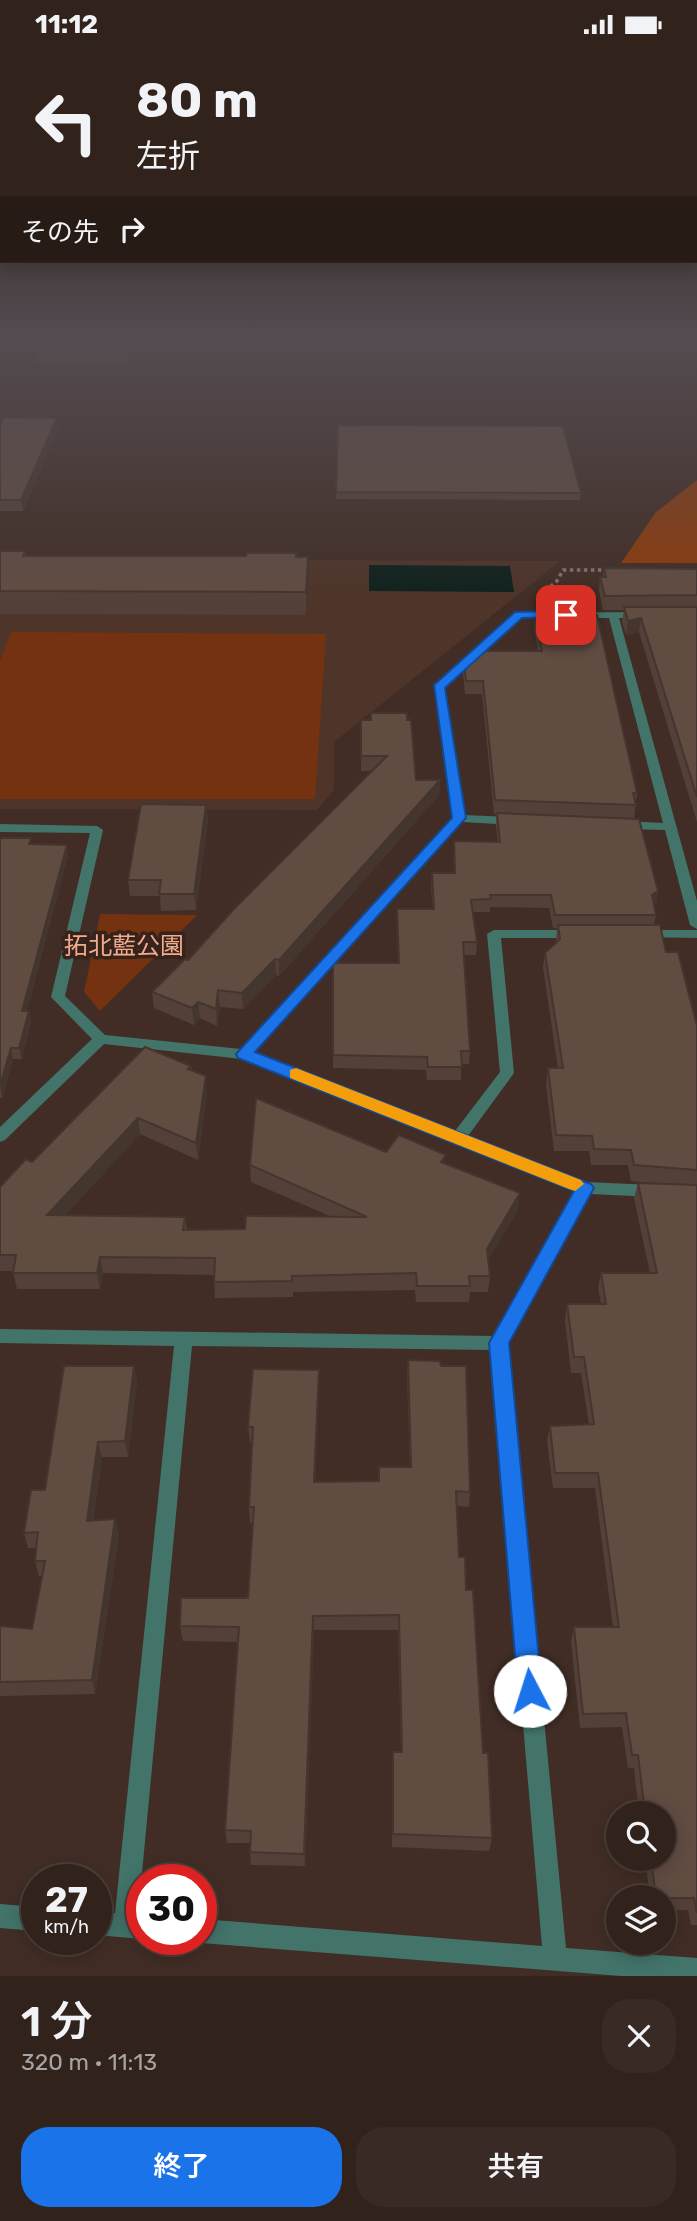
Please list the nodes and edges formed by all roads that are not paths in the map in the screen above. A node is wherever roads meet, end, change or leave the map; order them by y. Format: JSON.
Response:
{"nodes":[{"id":1,"x":613,"y":615,"type":"junction"},
{"id":2,"x":655,"y":615,"type":"edge"},
{"id":3,"x":459,"y":818,"type":"junction"},
{"id":4,"x":525,"y":821,"type":"edge"},
{"id":5,"x":618,"y":825,"type":"edge"},
{"id":6,"x":671,"y":827,"type":"junction"},
{"id":7,"x":0,"y":828,"type":"edge"},
{"id":8,"x":697,"y":925,"type":"edge"},
{"id":9,"x":589,"y":934,"type":"edge"},
{"id":10,"x":629,"y":934,"type":"edge"},
{"id":11,"x":697,"y":934,"type":"edge"},
{"id":12,"x":101,"y":1039,"type":"junction"},
{"id":13,"x":244,"y":1054,"type":"junction"},
{"id":14,"x":0,"y":1137,"type":"edge"},
{"id":15,"x":458,"y":1138,"type":"junction"},
{"id":16,"x":585,"y":1188,"type":"junction"},
{"id":17,"x":672,"y":1191,"type":"edge"},
{"id":18,"x":0,"y":1336,"type":"edge"},
{"id":19,"x":184,"y":1338,"type":"junction"},
{"id":20,"x":499,"y":1343,"type":"junction"},
{"id":21,"x":139,"y":1864,"type":"edge"},
{"id":22,"x":0,"y":1916,"type":"edge"},
{"id":23,"x":21,"y":1918,"type":"edge"},
{"id":24,"x":217,"y":1932,"type":"edge"},
{"id":25,"x":555,"y":1959,"type":"junction"},
{"id":26,"x":697,"y":1970,"type":"edge"}],
"edges":[{"from":1,"to":2,"type":"street"},
{"from":1,"to":3,"type":"street"},
{"from":1,"to":6,"type":"street"},
{"from":3,"to":4,"type":"street"},
{"from":3,"to":13,"type":"street"},
{"from":5,"to":6,"type":"street"},
{"from":6,"to":8,"type":"street"},
{"from":7,"to":12,"type":"street"},
{"from":9,"to":15,"type":"street"},
{"from":10,"to":11,"type":"street"},
{"from":12,"to":13,"type":"street"},
{"from":12,"to":14,"type":"street"},
{"from":13,"to":15,"type":"street"},
{"from":15,"to":16,"type":"street"},
{"from":16,"to":17,"type":"street"},
{"from":16,"to":20,"type":"street"},
{"from":18,"to":19,"type":"street"},
{"from":19,"to":20,"type":"street"},
{"from":19,"to":21,"type":"street"},
{"from":20,"to":25,"type":"street"},
{"from":22,"to":23,"type":"street"},
{"from":24,"to":25,"type":"street"},
{"from":25,"to":26,"type":"street"}]}
